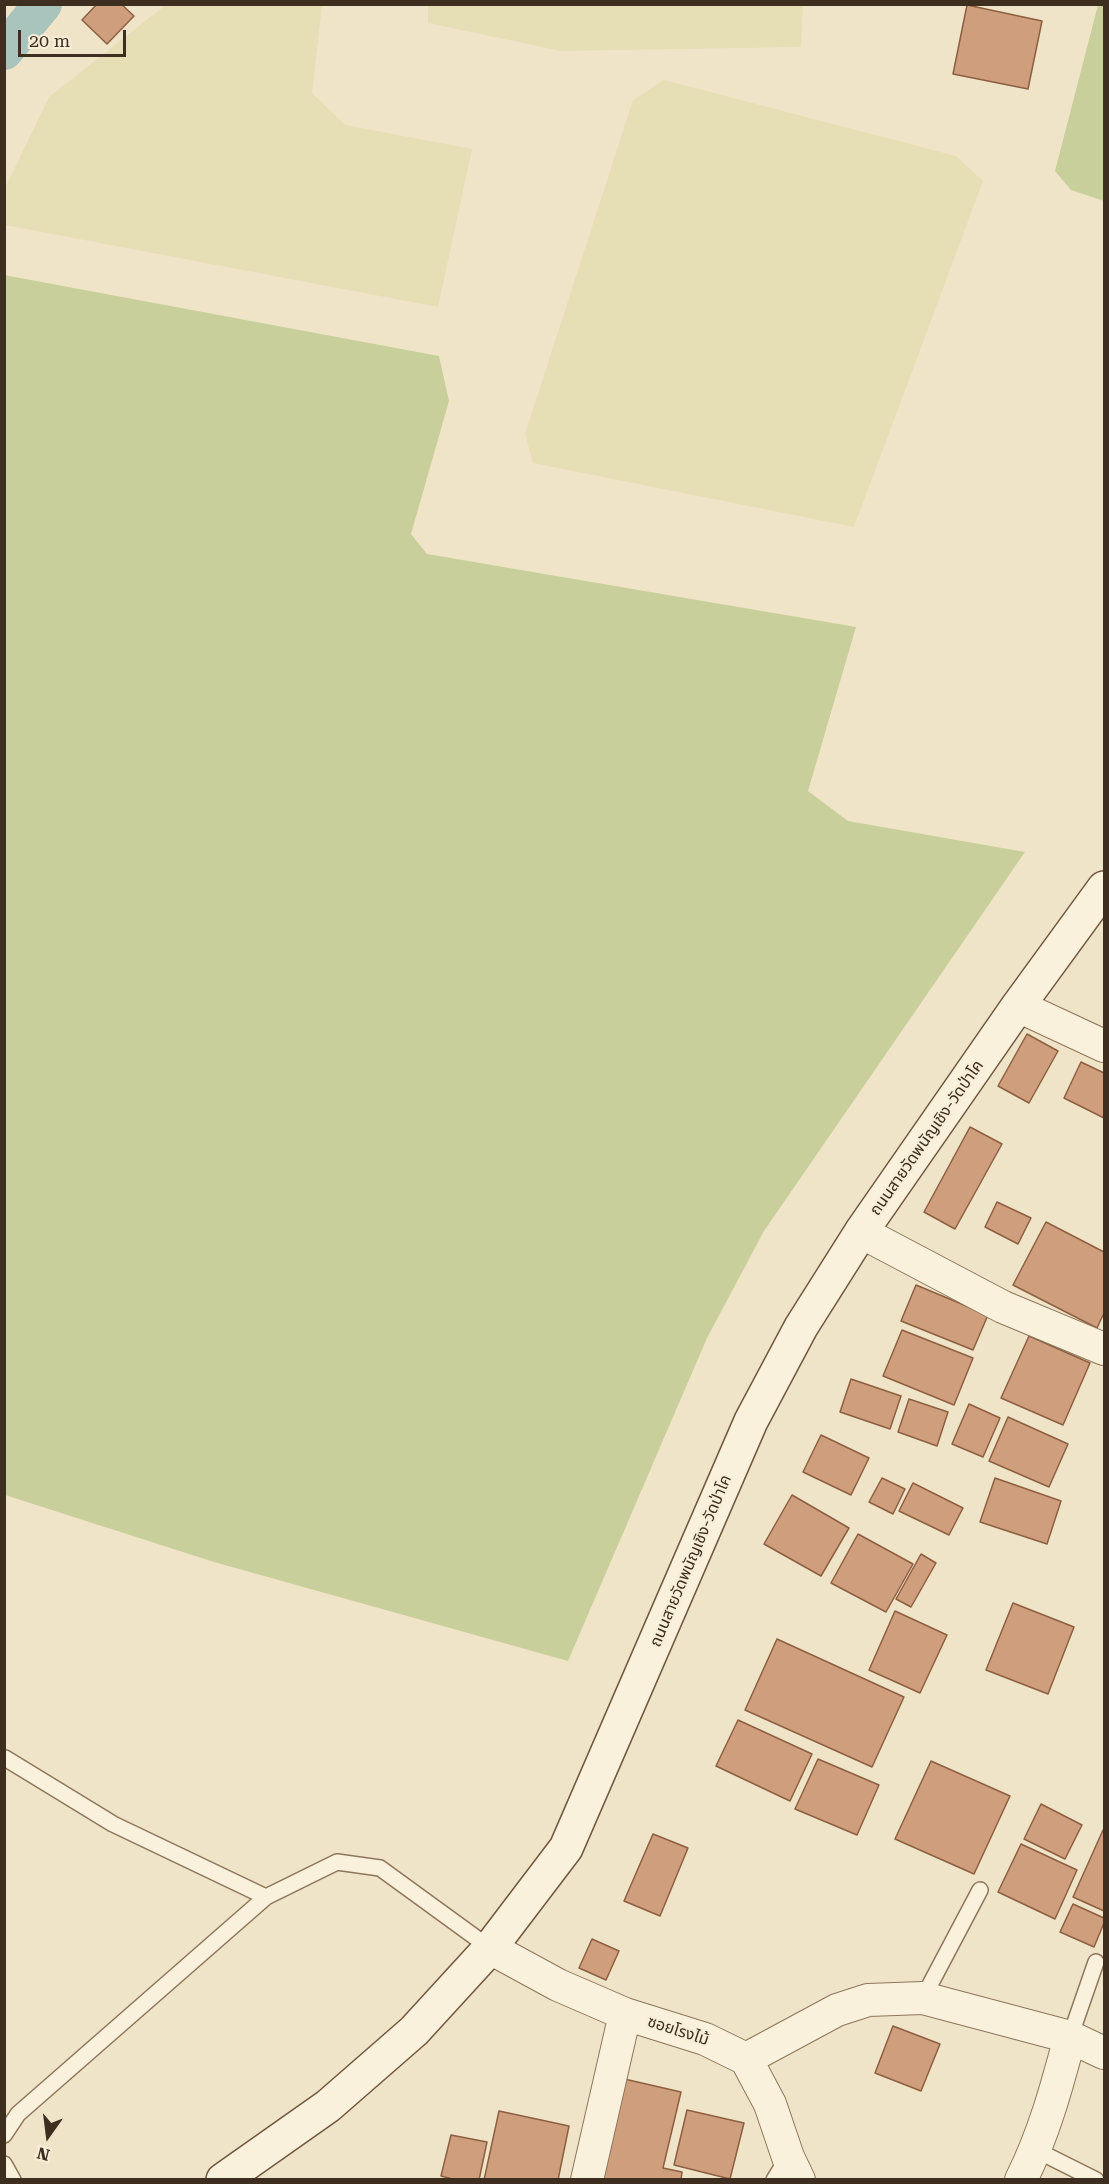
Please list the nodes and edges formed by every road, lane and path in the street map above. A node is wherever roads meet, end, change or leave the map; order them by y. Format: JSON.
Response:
{"nodes":[{"id":1,"x":1104,"y":888,"type":"edge"},
{"id":2,"x":1018,"y":1006,"type":"junction"},
{"id":3,"x":1104,"y":1046,"type":"edge"},
{"id":4,"x":861,"y":1233,"type":"junction"},
{"id":5,"x":1104,"y":1349,"type":"edge"},
{"id":6,"x":5,"y":1758,"type":"edge"},
{"id":7,"x":980,"y":1890,"type":"dead end"},
{"id":8,"x":266,"y":1897,"type":"junction"},
{"id":9,"x":490,"y":1948,"type":"junction"},
{"id":10,"x":1096,"y":1962,"type":"dead end"},
{"id":11,"x":923,"y":1998,"type":"junction"},
{"id":12,"x":625,"y":2014,"type":"junction"},
{"id":13,"x":1070,"y":2037,"type":"junction"},
{"id":14,"x":1104,"y":2054,"type":"edge"},
{"id":15,"x":746,"y":2059,"type":"junction"},
{"id":16,"x":4,"y":2135,"type":"edge"},
{"id":17,"x":1036,"y":2150,"type":"junction"},
{"id":18,"x":4,"y":2164,"type":"edge"},
{"id":19,"x":787,"y":2172,"type":"edge"},
{"id":20,"x":13,"y":2180,"type":"edge"},
{"id":21,"x":224,"y":2180,"type":"edge"},
{"id":22,"x":587,"y":2180,"type":"edge"},
{"id":23,"x":1021,"y":2180,"type":"edge"},
{"id":24,"x":1096,"y":2180,"type":"edge"}],
"edges":[{"from":1,"to":2,"type":"main road","name":"ถนนสายวัดพนัญเชิง-วัดป่าโค"},
{"from":2,"to":3,"type":"street"},
{"from":2,"to":4,"type":"main road","name":"ถนนสายวัดพนัญเชิง-วัดป่าโค"},
{"from":4,"to":5,"type":"street"},
{"from":4,"to":9,"type":"main road","name":"ถนนสายวัดพนัญเชิง-วัดป่าโค"},
{"from":6,"to":8,"type":"lane"},
{"from":7,"to":11,"type":"lane"},
{"from":8,"to":9,"type":"lane"},
{"from":8,"to":16,"type":"lane"},
{"from":9,"to":12,"type":"street","name":"ซอยโรงไม้"},
{"from":9,"to":21,"type":"main road","name":"ถนนสายวัดพนัญเชิง-วัดป่าโค"},
{"from":10,"to":13,"type":"lane"},
{"from":11,"to":13,"type":"street"},
{"from":11,"to":15,"type":"street"},
{"from":12,"to":15,"type":"street","name":"ซอยโรงไม้"},
{"from":12,"to":22,"type":"street"},
{"from":13,"to":14,"type":"street"},
{"from":13,"to":17,"type":"street"},
{"from":15,"to":19,"type":"street"},
{"from":17,"to":23,"type":"street"},
{"from":17,"to":24,"type":"lane"},
{"from":18,"to":20,"type":"lane"}]}
